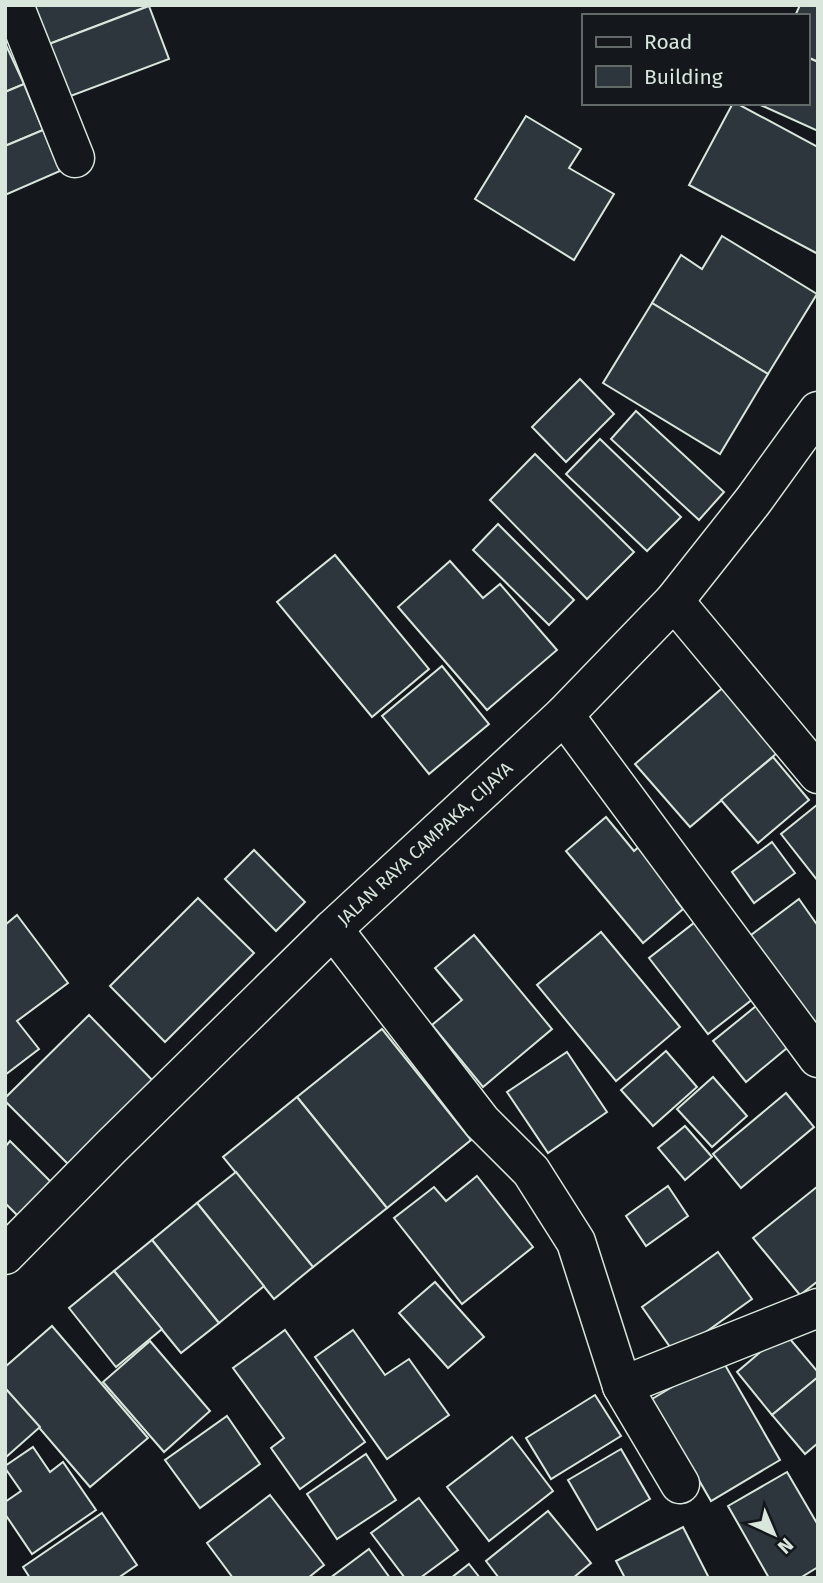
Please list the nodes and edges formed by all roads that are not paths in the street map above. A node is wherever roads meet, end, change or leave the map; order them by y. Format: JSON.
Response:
{"nodes":[{"id":1,"x":14,"y":5,"type":"edge"},
{"id":2,"x":75,"y":158,"type":"dead end"},
{"id":3,"x":818,"y":411,"type":"edge"},
{"id":4,"x":674,"y":601,"type":"junction"},
{"id":5,"x":564,"y":715,"type":"junction"},
{"id":6,"x":818,"y":774,"type":"edge"},
{"id":7,"x":333,"y":929,"type":"junction"},
{"id":8,"x":818,"y":1058,"type":"edge"},
{"id":9,"x":5,"y":1255,"type":"edge"},
{"id":10,"x":818,"y":1308,"type":"edge"},
{"id":11,"x":622,"y":1386,"type":"junction"},
{"id":12,"x":680,"y":1484,"type":"dead end"}],
"edges":[{"from":1,"to":2,"type":"street"},
{"from":3,"to":4,"type":"street","name":"JALAN RAYA CAMPAKA, CIJAYA"},
{"from":4,"to":5,"type":"street","name":"JALAN RAYA CAMPAKA, CIJAYA"},
{"from":4,"to":6,"type":"street"},
{"from":5,"to":7,"type":"street","name":"JALAN RAYA CAMPAKA, CIJAYA"},
{"from":5,"to":8,"type":"street"},
{"from":7,"to":9,"type":"street","name":"JALAN RAYA CAMPAKA, CIJAYA"},
{"from":7,"to":11,"type":"street"},
{"from":10,"to":11,"type":"street"},
{"from":11,"to":12,"type":"street"}]}
